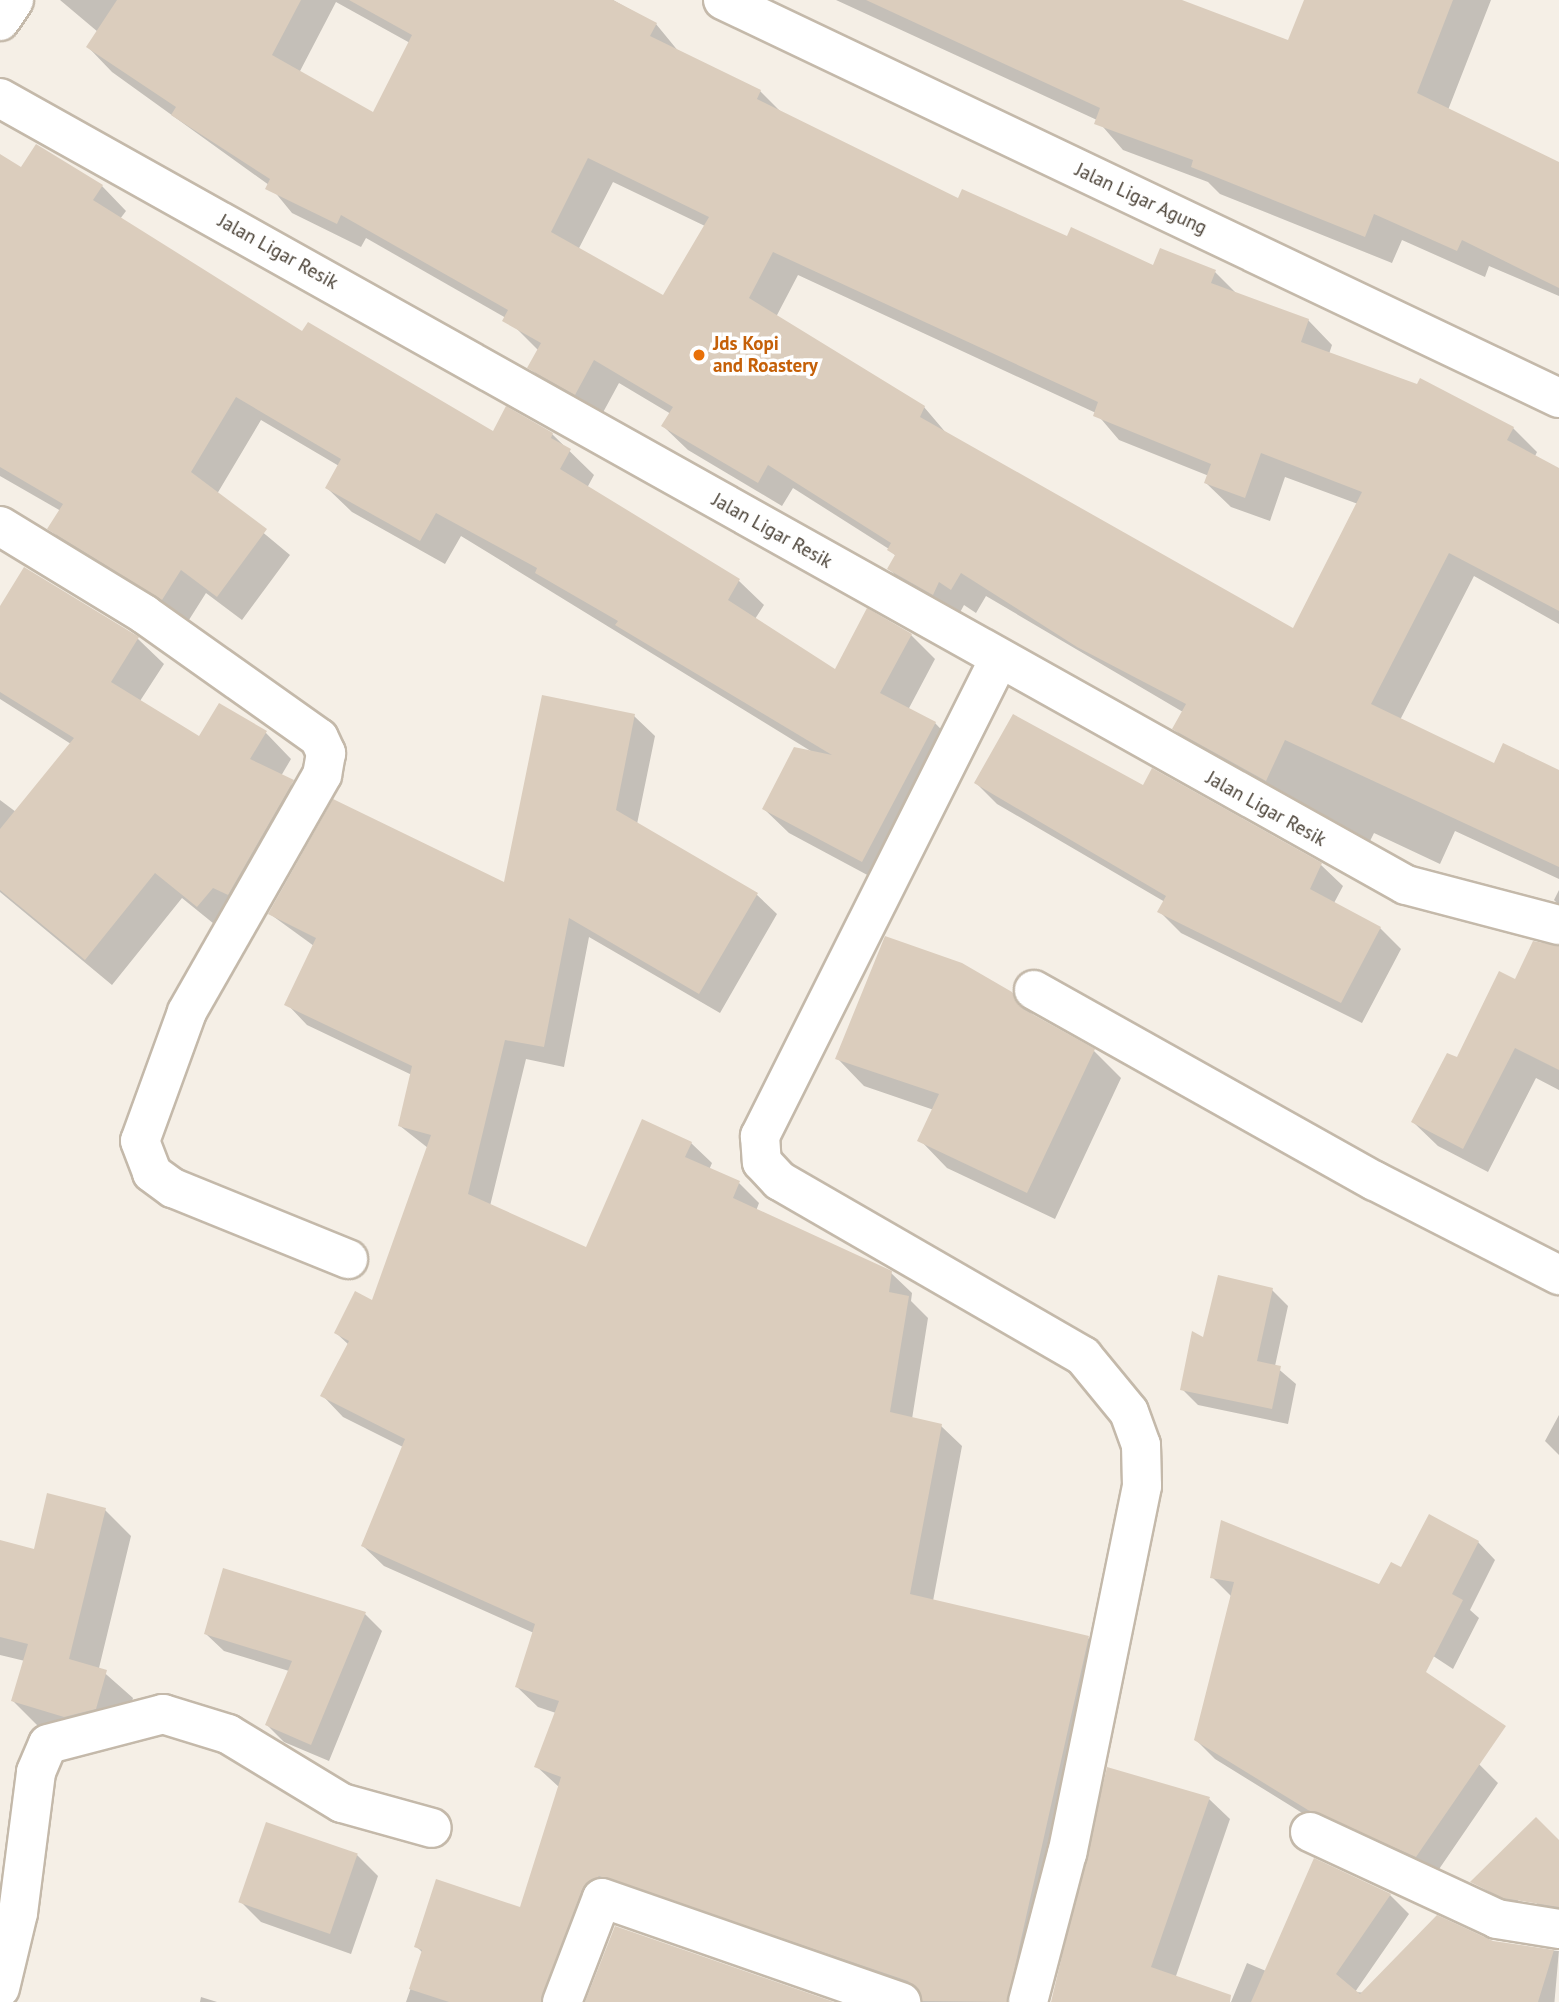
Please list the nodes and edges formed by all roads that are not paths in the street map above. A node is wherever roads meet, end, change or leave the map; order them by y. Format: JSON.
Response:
{"nodes":[{"id":1,"x":13,"y":0,"type":"edge"},
{"id":2,"x":723,"y":0,"type":"edge"},
{"id":3,"x":0,"y":21,"type":"edge"},
{"id":4,"x":0,"y":98,"type":"edge"},
{"id":5,"x":1559,"y":398,"type":"edge"},
{"id":6,"x":0,"y":526,"type":"edge"},
{"id":7,"x":999,"y":659,"type":"junction"},
{"id":8,"x":1559,"y":925,"type":"edge"},
{"id":9,"x":1034,"y":990,"type":"dead end"},
{"id":10,"x":348,"y":1259,"type":"dead end"},
{"id":11,"x":1559,"y":1275,"type":"edge"},
{"id":12,"x":432,"y":1828,"type":"dead end"},
{"id":13,"x":1310,"y":1832,"type":"dead end"},
{"id":14,"x":1559,"y":1929,"type":"edge"},
{"id":15,"x":0,"y":1987,"type":"edge"},
{"id":16,"x":562,"y":2002,"type":"edge"},
{"id":17,"x":901,"y":2002,"type":"edge"},
{"id":18,"x":1028,"y":2002,"type":"edge"}],
"edges":[{"from":1,"to":3,"type":"street"},
{"from":2,"to":5,"type":"street","name":"Jalan Ligar Agung"},
{"from":4,"to":7,"type":"street","name":"Jalan Ligar Resik"},
{"from":6,"to":10,"type":"street"},
{"from":7,"to":8,"type":"street","name":"Jalan Ligar Resik"},
{"from":7,"to":18,"type":"street"},
{"from":9,"to":11,"type":"street"},
{"from":12,"to":15,"type":"street"},
{"from":13,"to":14,"type":"street"},
{"from":16,"to":17,"type":"street"}]}
